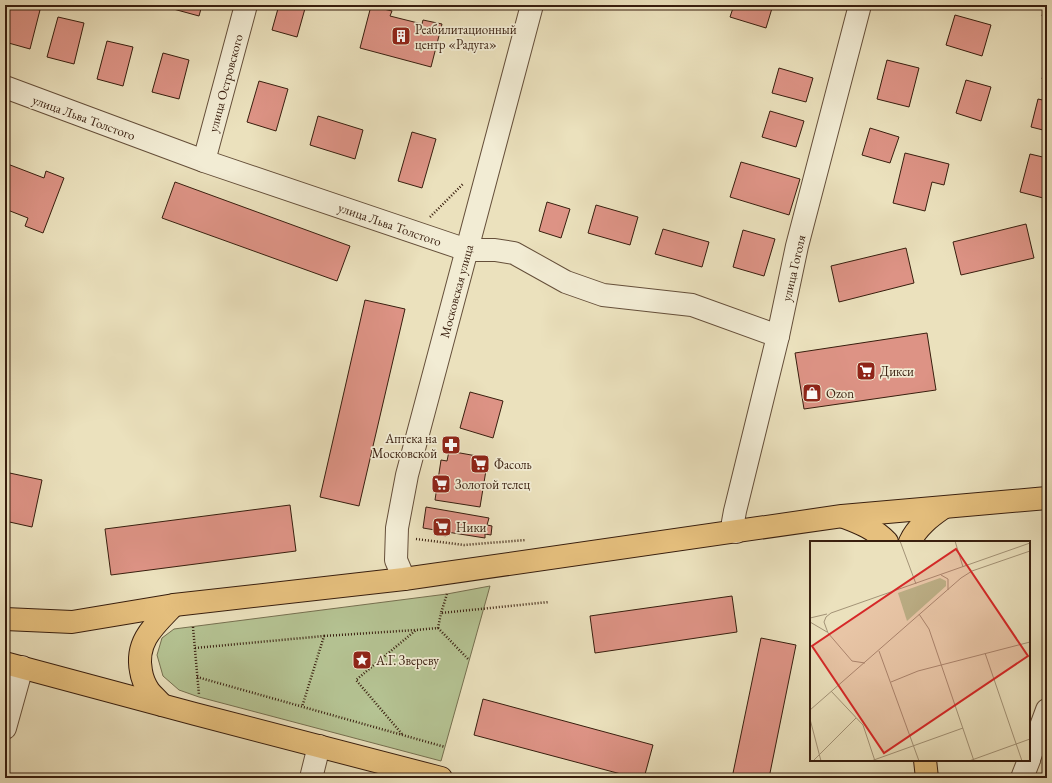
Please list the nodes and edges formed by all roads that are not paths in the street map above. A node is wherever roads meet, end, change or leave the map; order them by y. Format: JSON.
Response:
{"nodes":[{"id":1,"x":246,"y":5,"type":"edge"},
{"id":2,"x":532,"y":5,"type":"edge"},
{"id":3,"x":860,"y":5,"type":"edge"},
{"id":4,"x":5,"y":87,"type":"edge"},
{"id":5,"x":204,"y":160,"type":"junction"},
{"id":6,"x":467,"y":250,"type":"junction"},
{"id":7,"x":778,"y":336,"type":"junction"},
{"id":8,"x":1047,"y":498,"type":"edge"},
{"id":9,"x":943,"y":508,"type":"junction"},
{"id":10,"x":842,"y":516,"type":"junction"},
{"id":11,"x":736,"y":532,"type":"junction"},
{"id":12,"x":886,"y":541,"type":"edge"},
{"id":13,"x":911,"y":541,"type":"edge"},
{"id":14,"x":404,"y":579,"type":"junction"},
{"id":15,"x":174,"y":605,"type":"junction"},
{"id":16,"x":5,"y":619,"type":"edge"},
{"id":17,"x":13,"y":665,"type":"edge"},
{"id":18,"x":162,"y":705,"type":"junction"},
{"id":19,"x":1047,"y":710,"type":"edge"},
{"id":20,"x":5,"y":728,"type":"edge"},
{"id":21,"x":319,"y":746,"type":"junction"},
{"id":22,"x":1030,"y":757,"type":"edge"},
{"id":23,"x":925,"y":761,"type":"edge"},
{"id":24,"x":1029,"y":761,"type":"edge"},
{"id":25,"x":311,"y":778,"type":"edge"},
{"id":26,"x":441,"y":778,"type":"edge"},
{"id":27,"x":927,"y":778,"type":"edge"},
{"id":28,"x":1022,"y":778,"type":"edge"}],
"edges":[{"from":1,"to":5,"type":"street","name":"улица Островского"},
{"from":2,"to":6,"type":"street","name":"Московская улица"},
{"from":3,"to":7,"type":"street","name":"улица Гоголя"},
{"from":4,"to":5,"type":"street","name":"улица Льва Толстого"},
{"from":5,"to":6,"type":"street","name":"улица Льва Толстого"},
{"from":6,"to":7,"type":"street","name":"улица Льва Толстого"},
{"from":6,"to":14,"type":"street","name":"Московская улица"},
{"from":7,"to":11,"type":"street","name":"улица Гоголя"},
{"from":8,"to":9,"type":"highway"},
{"from":9,"to":10,"type":"highway"},
{"from":9,"to":13,"type":"highway"},
{"from":10,"to":11,"type":"highway"},
{"from":10,"to":12,"type":"highway"},
{"from":11,"to":14,"type":"highway"},
{"from":14,"to":15,"type":"highway"},
{"from":15,"to":16,"type":"highway"},
{"from":15,"to":18,"type":"highway"},
{"from":17,"to":18,"type":"highway"},
{"from":17,"to":20,"type":"street"},
{"from":18,"to":21,"type":"highway"},
{"from":19,"to":22,"type":"street"},
{"from":21,"to":25,"type":"street"},
{"from":21,"to":26,"type":"highway"},
{"from":23,"to":27,"type":"highway"},
{"from":24,"to":28,"type":"street"}]}
